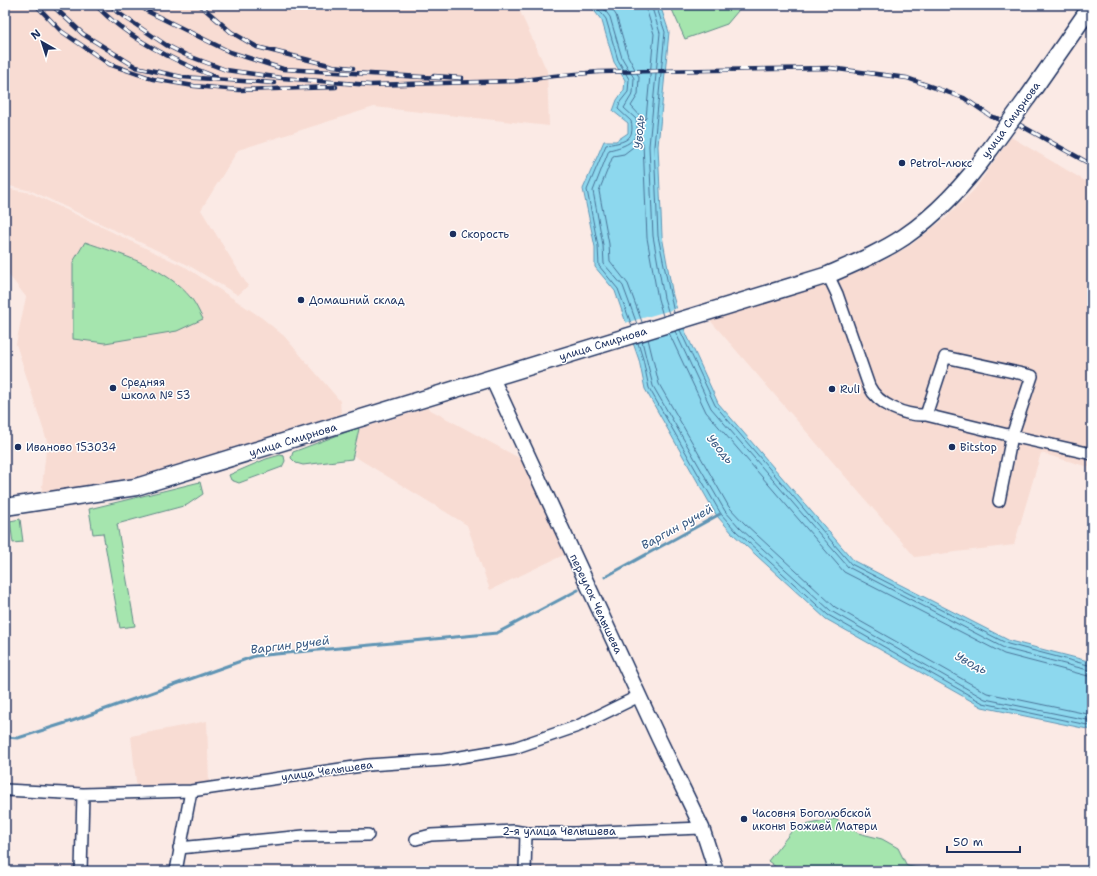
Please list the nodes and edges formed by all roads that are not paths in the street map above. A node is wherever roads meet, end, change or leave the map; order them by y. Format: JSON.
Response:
{"nodes":[{"id":1,"x":1092,"y":5,"type":"edge"},
{"id":2,"x":828,"y":275,"type":"junction"},
{"id":3,"x":492,"y":378,"type":"junction"},
{"id":4,"x":926,"y":414,"type":"junction"},
{"id":5,"x":1012,"y":436,"type":"junction"},
{"id":6,"x":1092,"y":454,"type":"edge"},
{"id":7,"x":999,"y":501,"type":"dead end"},
{"id":8,"x":5,"y":507,"type":"edge"},
{"id":9,"x":639,"y":696,"type":"junction"},
{"id":10,"x":5,"y":790,"type":"edge"},
{"id":11,"x":191,"y":791,"type":"junction"},
{"id":12,"x":83,"y":794,"type":"junction"},
{"id":13,"x":702,"y":828,"type":"junction"},
{"id":14,"x":526,"y":833,"type":"junction"},
{"id":15,"x":368,"y":835,"type":"dead end"},
{"id":16,"x":416,"y":839,"type":"dead end"},
{"id":17,"x":179,"y":848,"type":"junction"},
{"id":18,"x":81,"y":871,"type":"edge"},
{"id":19,"x":176,"y":871,"type":"edge"},
{"id":20,"x":525,"y":871,"type":"edge"},
{"id":21,"x":716,"y":871,"type":"edge"}],
"edges":[{"from":1,"to":2,"type":"main road","name":"улица Смирнова","bridge":true},
{"from":2,"to":3,"type":"main road","name":"улица Смирнова"},
{"from":2,"to":4,"type":"street"},
{"from":3,"to":8,"type":"main road","name":"улица Смирнова"},
{"from":3,"to":9,"type":"street","name":"переулок Челышева"},
{"from":4,"to":5,"type":"street"},
{"from":4,"to":5,"type":"street"},
{"from":5,"to":6,"type":"street"},
{"from":5,"to":7,"type":"street"},
{"from":9,"to":11,"type":"street","name":"улица Челышева"},
{"from":9,"to":13,"type":"street","name":"переулок Челышева"},
{"from":10,"to":12,"type":"street","name":"улица Челышева"},
{"from":11,"to":12,"type":"street","name":"улица Челышева"},
{"from":11,"to":17,"type":"street"},
{"from":12,"to":18,"type":"street"},
{"from":13,"to":14,"type":"street","name":"2-я улица Челышева"},
{"from":13,"to":21,"type":"street","name":"переулок Челышева"},
{"from":14,"to":16,"type":"street","name":"2-я улица Челышева"},
{"from":14,"to":20,"type":"street"},
{"from":15,"to":17,"type":"street"},
{"from":17,"to":19,"type":"street"}]}
